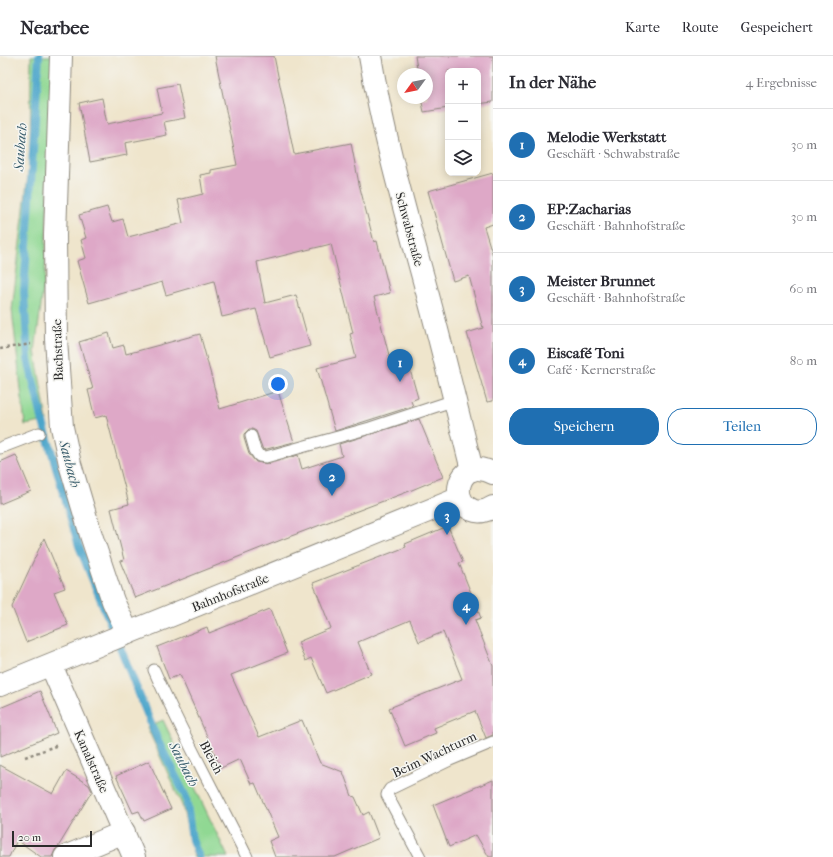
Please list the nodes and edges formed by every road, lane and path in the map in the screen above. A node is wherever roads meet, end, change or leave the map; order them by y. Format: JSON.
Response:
{"nodes":[{"id":1,"x":62,"y":56,"type":"edge"},
{"id":2,"x":370,"y":56,"type":"edge"},
{"id":3,"x":25,"y":345,"type":"dead end"},
{"id":4,"x":0,"y":350,"type":"edge"},
{"id":5,"x":455,"y":400,"type":"junction"},
{"id":6,"x":39,"y":433,"type":"dead end"},
{"id":7,"x":251,"y":436,"type":"dead end"},
{"id":8,"x":0,"y":448,"type":"edge"},
{"id":9,"x":483,"y":472,"type":"edge"},
{"id":10,"x":460,"y":498,"type":"junction"},
{"id":11,"x":491,"y":514,"type":"edge"},
{"id":12,"x":125,"y":634,"type":"junction"},
{"id":13,"x":51,"y":665,"type":"junction"},
{"id":14,"x":154,"y":670,"type":"dead end"},
{"id":15,"x":0,"y":685,"type":"edge"},
{"id":16,"x":81,"y":736,"type":"junction"},
{"id":17,"x":493,"y":742,"type":"edge"},
{"id":18,"x":25,"y":757,"type":"dead end"},
{"id":19,"x":124,"y":832,"type":"junction"},
{"id":20,"x":65,"y":857,"type":"edge"},
{"id":21,"x":134,"y":857,"type":"edge"},
{"id":22,"x":247,"y":857,"type":"edge"},
{"id":23,"x":420,"y":857,"type":"edge"}],
"edges":[{"from":1,"to":12,"type":"street","name":"Bachstraße"},
{"from":2,"to":5,"type":"street","name":"Schwabstraße"},
{"from":3,"to":4,"type":"path"},
{"from":5,"to":7,"type":"lane"},
{"from":5,"to":9,"type":"street","name":"Schwabstraße"},
{"from":6,"to":8,"type":"lane"},
{"from":9,"to":10,"type":"street"},
{"from":10,"to":11,"type":"street"},
{"from":10,"to":12,"type":"street","name":"Bahnhofstraße"},
{"from":12,"to":13,"type":"street","name":"Bahnhofstraße"},
{"from":13,"to":15,"type":"street","name":"Bahnhofstraße"},
{"from":13,"to":16,"type":"street","name":"Kanalstraße"},
{"from":14,"to":22,"type":"lane","name":"Bleich"},
{"from":16,"to":18,"type":"path"},
{"from":16,"to":19,"type":"street","name":"Kanalstraße"},
{"from":17,"to":23,"type":"lane","name":"Beim Wachturm"},
{"from":19,"to":20,"type":"street"},
{"from":19,"to":21,"type":"street","name":"Kanalstraße"}]}
